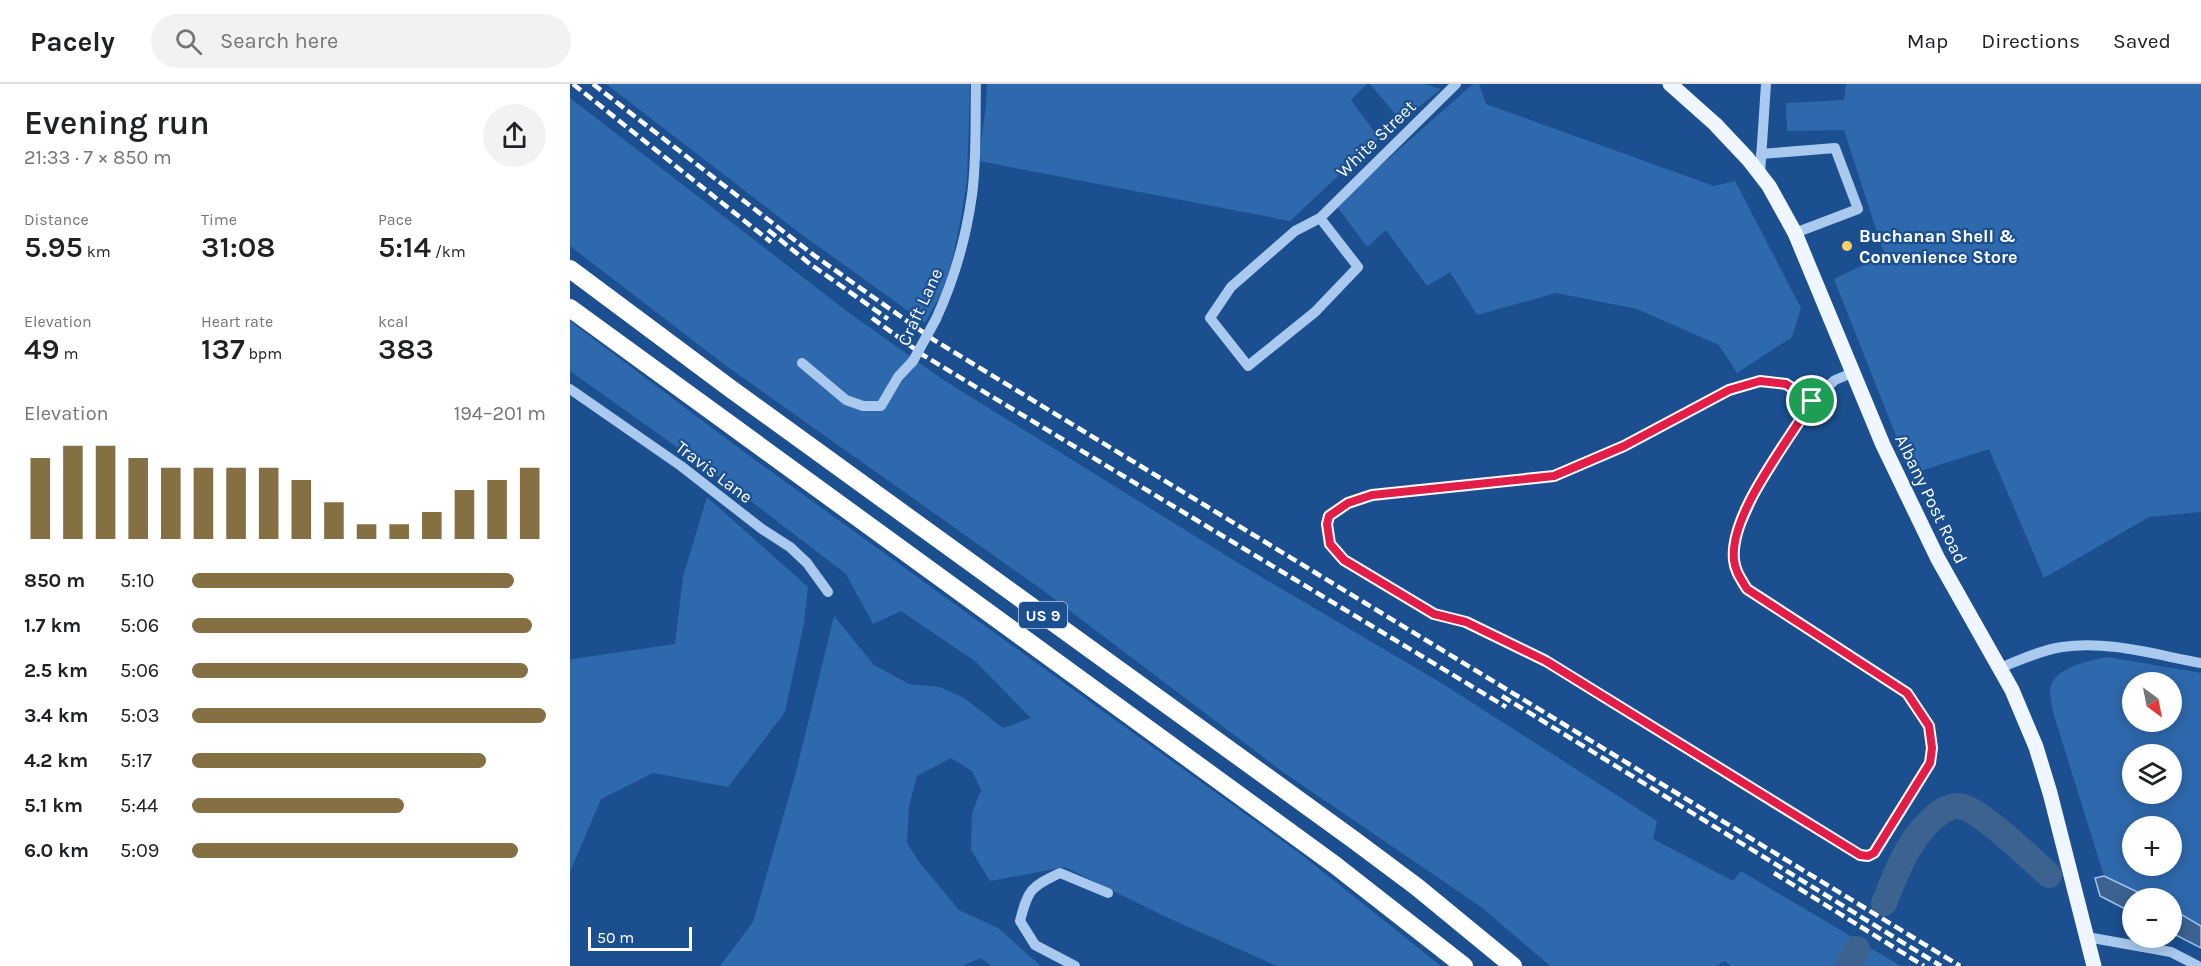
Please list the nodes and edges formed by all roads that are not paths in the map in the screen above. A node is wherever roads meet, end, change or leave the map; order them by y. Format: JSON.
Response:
{"nodes":[{"id":1,"x":976,"y":84,"type":"edge"},
{"id":2,"x":1456,"y":84,"type":"edge"},
{"id":3,"x":1670,"y":84,"type":"edge"},
{"id":4,"x":1766,"y":84,"type":"edge"},
{"id":5,"x":1761,"y":154,"type":"junction"},
{"id":6,"x":1760,"y":174,"type":"junction"},
{"id":7,"x":1320,"y":218,"type":"junction"},
{"id":8,"x":1795,"y":233,"type":"junction"},
{"id":9,"x":570,"y":269,"type":"edge"},
{"id":10,"x":570,"y":308,"type":"edge"},
{"id":11,"x":802,"y":363,"type":"dead end"},
{"id":12,"x":1852,"y":373,"type":"junction"},
{"id":13,"x":570,"y":389,"type":"edge"},
{"id":14,"x":1812,"y":401,"type":"junction"},
{"id":15,"x":828,"y":592,"type":"dead end"},
{"id":16,"x":2201,"y":663,"type":"edge"},
{"id":17,"x":2000,"y":669,"type":"junction"},
{"id":18,"x":1108,"y":893,"type":"dead end"},
{"id":19,"x":2087,"y":938,"type":"junction"},
{"id":20,"x":1075,"y":966,"type":"edge"},
{"id":21,"x":1464,"y":966,"type":"edge"},
{"id":22,"x":1513,"y":966,"type":"edge"},
{"id":23,"x":2094,"y":966,"type":"edge"},
{"id":24,"x":2198,"y":966,"type":"edge"}],
"edges":[{"from":1,"to":11,"type":"street","name":"Craft Lane","bridge":true},
{"from":2,"to":7,"type":"street","name":"White Street"},
{"from":3,"to":6,"type":"main road","name":"Albany Post Road"},
{"from":4,"to":5,"type":"street"},
{"from":5,"to":6,"type":"street"},
{"from":5,"to":8,"type":"street"},
{"from":6,"to":8,"type":"main road","name":"Albany Post Road"},
{"from":7,"to":7,"type":"street","name":"White Street"},
{"from":8,"to":12,"type":"main road","name":"Albany Post Road"},
{"from":9,"to":22,"type":"highway","number":"US 9"},
{"from":10,"to":21,"type":"highway","number":"US 9"},
{"from":12,"to":14,"type":"street"},
{"from":12,"to":17,"type":"main road","name":"Albany Post Road"},
{"from":13,"to":15,"type":"street","name":"Travis Lane"},
{"from":14,"to":14,"type":"street"},
{"from":16,"to":17,"type":"street"},
{"from":17,"to":19,"type":"main road","name":"Albany Post Road"},
{"from":18,"to":20,"type":"street"},
{"from":19,"to":23,"type":"main road","name":"Albany Post Road"},
{"from":19,"to":24,"type":"street"}]}
